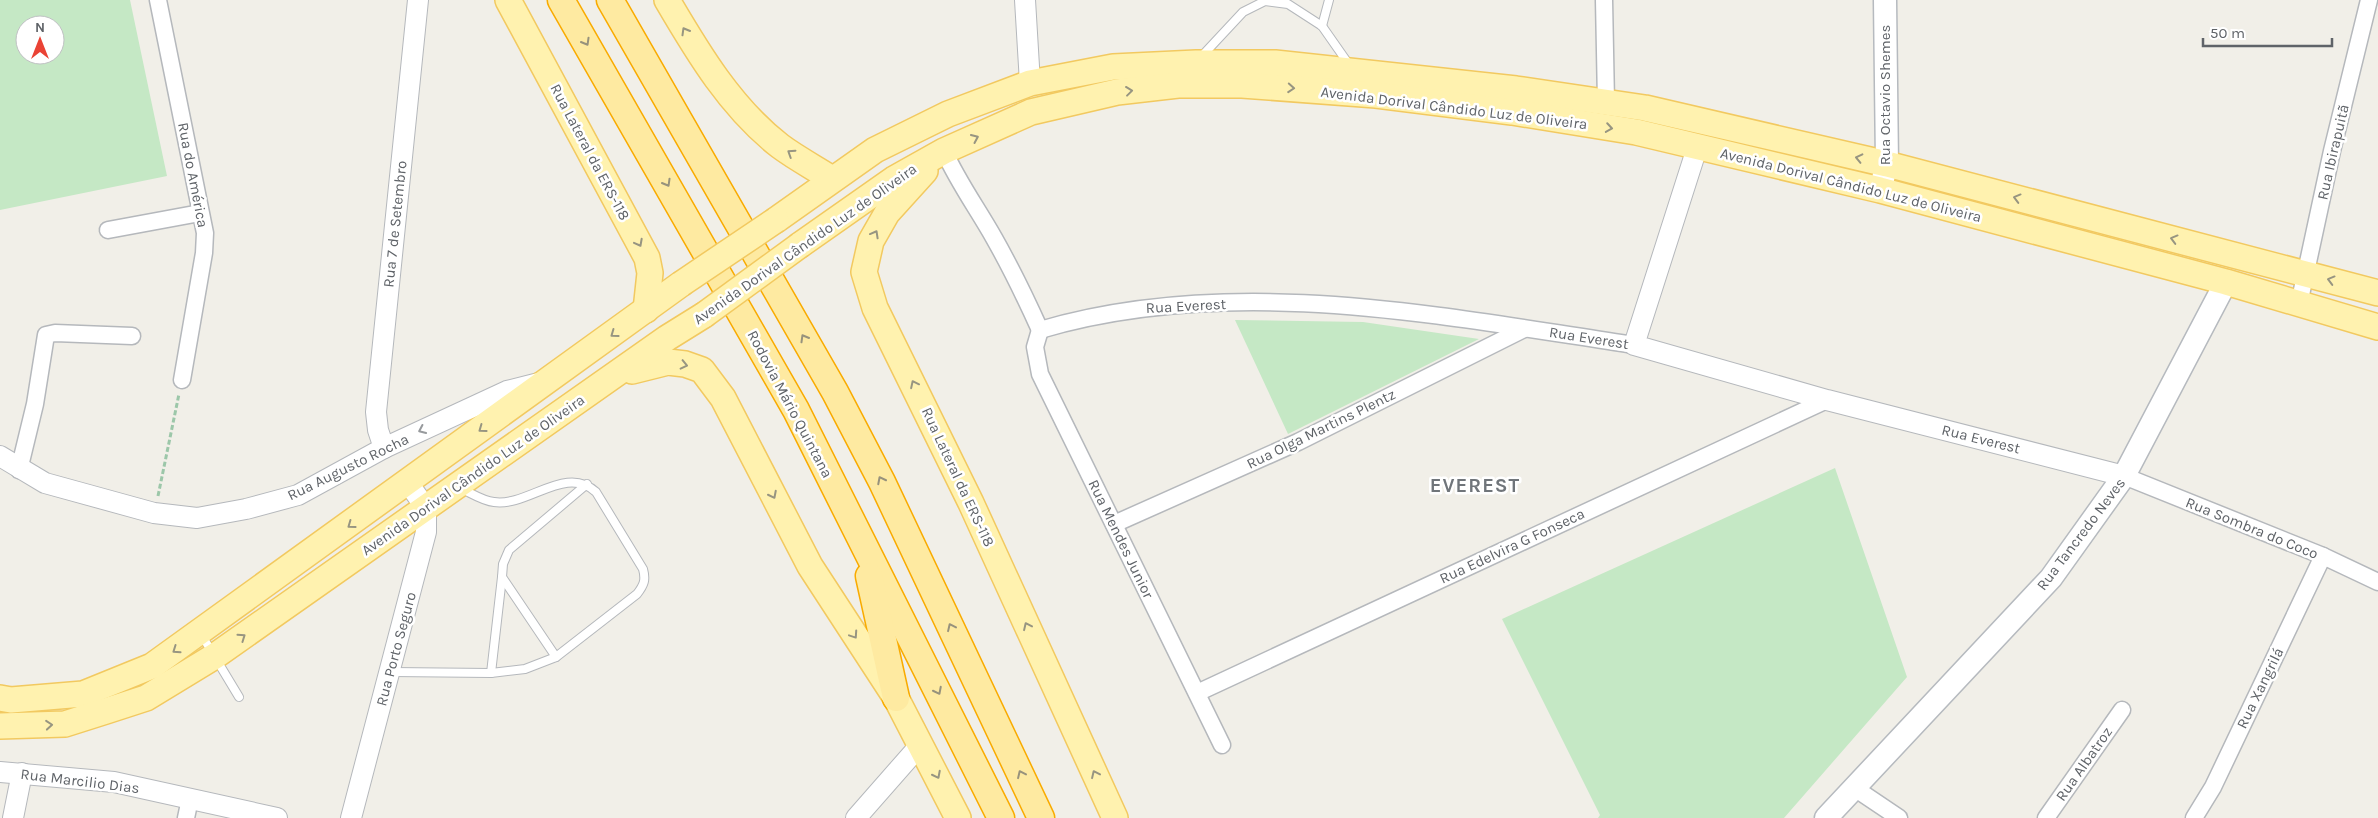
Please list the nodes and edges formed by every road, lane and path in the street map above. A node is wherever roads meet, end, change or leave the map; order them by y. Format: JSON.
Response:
{"nodes":[{"id":1,"x":158,"y":0,"type":"edge"},
{"id":2,"x":418,"y":0,"type":"edge"},
{"id":3,"x":508,"y":0,"type":"edge"},
{"id":4,"x":561,"y":0,"type":"edge"},
{"id":5,"x":610,"y":0,"type":"edge"},
{"id":6,"x":667,"y":0,"type":"edge"},
{"id":7,"x":1025,"y":0,"type":"edge"},
{"id":8,"x":1329,"y":0,"type":"edge"},
{"id":9,"x":1604,"y":0,"type":"edge"},
{"id":10,"x":1885,"y":0,"type":"edge"},
{"id":11,"x":2369,"y":0,"type":"edge"},
{"id":12,"x":1322,"y":26,"type":"junction"},
{"id":13,"x":1196,"y":63,"type":"junction"},
{"id":14,"x":1354,"y":71,"type":"junction"},
{"id":15,"x":1030,"y":83,"type":"junction"},
{"id":16,"x":1606,"y":102,"type":"junction"},
{"id":17,"x":1697,"y":148,"type":"junction"},
{"id":18,"x":944,"y":151,"type":"junction"},
{"id":19,"x":1887,"y":164,"type":"junction"},
{"id":20,"x":832,"y":179,"type":"junction"},
{"id":21,"x":1880,"y":190,"type":"junction"},
{"id":22,"x":200,"y":213,"type":"junction"},
{"id":23,"x":108,"y":230,"type":"dead end"},
{"id":24,"x":2305,"y":273,"type":"junction"},
{"id":25,"x":2226,"y":282,"type":"junction"},
{"id":26,"x":2378,"y":293,"type":"edge"},
{"id":27,"x":2299,"y":304,"type":"junction"},
{"id":28,"x":646,"y":310,"type":"junction"},
{"id":29,"x":2378,"y":327,"type":"edge"},
{"id":30,"x":1524,"y":329,"type":"junction"},
{"id":31,"x":1040,"y":330,"type":"junction"},
{"id":32,"x":132,"y":336,"type":"dead end"},
{"id":33,"x":1634,"y":345,"type":"junction"},
{"id":34,"x":619,"y":374,"type":"junction"},
{"id":35,"x":182,"y":380,"type":"joint"},
{"id":36,"x":548,"y":380,"type":"junction"},
{"id":37,"x":1828,"y":400,"type":"junction"},
{"id":38,"x":384,"y":448,"type":"junction"},
{"id":39,"x":0,"y":456,"type":"edge"},
{"id":40,"x":19,"y":470,"type":"junction"},
{"id":41,"x":2124,"y":476,"type":"junction"},
{"id":42,"x":408,"y":483,"type":"junction"},
{"id":43,"x":588,"y":484,"type":"junction"},
{"id":44,"x":457,"y":486,"type":"junction"},
{"id":45,"x":426,"y":508,"type":"junction"},
{"id":46,"x":154,"y":513,"type":"junction"},
{"id":47,"x":1114,"y":524,"type":"junction"},
{"id":48,"x":860,"y":539,"type":"junction"},
{"id":49,"x":2323,"y":556,"type":"junction"},
{"id":50,"x":502,"y":577,"type":"junction"},
{"id":51,"x":2378,"y":582,"type":"edge"},
{"id":52,"x":200,"y":632,"type":"junction"},
{"id":53,"x":215,"y":656,"type":"junction"},
{"id":54,"x":556,"y":657,"type":"junction"},
{"id":55,"x":389,"y":672,"type":"junction"},
{"id":56,"x":491,"y":673,"type":"junction"},
{"id":57,"x":1197,"y":693,"type":"junction"},
{"id":58,"x":239,"y":697,"type":"dead end"},
{"id":59,"x":0,"y":698,"type":"edge"},
{"id":60,"x":896,"y":698,"type":"junction"},
{"id":61,"x":2122,"y":710,"type":"dead end"},
{"id":62,"x":0,"y":726,"type":"edge"},
{"id":63,"x":921,"y":744,"type":"junction"},
{"id":64,"x":1222,"y":745,"type":"dead end"},
{"id":65,"x":0,"y":772,"type":"edge"},
{"id":66,"x":22,"y":773,"type":"junction"},
{"id":67,"x":1853,"y":787,"type":"junction"},
{"id":68,"x":188,"y":808,"type":"edge"},
{"id":69,"x":13,"y":818,"type":"edge"},
{"id":70,"x":278,"y":818,"type":"edge"},
{"id":71,"x":351,"y":818,"type":"edge"},
{"id":72,"x":856,"y":818,"type":"edge"},
{"id":73,"x":958,"y":818,"type":"edge"},
{"id":74,"x":1001,"y":818,"type":"edge"},
{"id":75,"x":1041,"y":818,"type":"edge"},
{"id":76,"x":1115,"y":818,"type":"edge"},
{"id":77,"x":1826,"y":818,"type":"edge"},
{"id":78,"x":1899,"y":818,"type":"edge"},
{"id":79,"x":2046,"y":818,"type":"edge"},
{"id":80,"x":2194,"y":818,"type":"edge"}],
"edges":[{"from":1,"to":22,"type":"street","name":"Rua do América"},
{"from":2,"to":38,"type":"street","name":"Rua 7 de Setembro"},
{"from":3,"to":28,"type":"main road","name":"Rua Lateral da ERS-118","one_way":true},
{"from":4,"to":48,"type":"highway","name":"Rodovia Mário Quintana","one_way":true},
{"from":75,"to":5,"type":"highway","one_way":true},
{"from":20,"to":6,"type":"main road","one_way":true},
{"from":7,"to":15,"type":"street"},
{"from":8,"to":12,"type":"lane"},
{"from":9,"to":16,"type":"street"},
{"from":10,"to":19,"type":"main road","name":"Rua Octavio Shemes"},
{"from":11,"to":24,"type":"street","name":"Rua Ibirapuitã"},
{"from":12,"to":13,"type":"lane"},
{"from":12,"to":14,"type":"lane"},
{"from":13,"to":14,"type":"main road","name":"Avenida Dorival Cândido Luz de Oliveira"},
{"from":13,"to":15,"type":"main road","name":"Avenida Dorival Cândido Luz de Oliveira"},
{"from":14,"to":16,"type":"main road","name":"Avenida Dorival Cândido Luz de Oliveira"},
{"from":15,"to":20,"type":"main road","name":"Avenida Dorival Cândido Luz de Oliveira"},
{"from":19,"to":16,"type":"main road","name":"Avenida Dorival Cândido Luz de Oliveira","one_way":true},
{"from":18,"to":17,"type":"main road","name":"Avenida Dorival Cândido Luz de Oliveira","one_way":true},
{"from":17,"to":21,"type":"main road","name":"Avenida Dorival Cândido Luz de Oliveira"},
{"from":17,"to":33,"type":"street"},
{"from":18,"to":31,"type":"street"},
{"from":18,"to":34,"type":"main road","name":"Avenida Dorival Cândido Luz de Oliveira","bridge":true},
{"from":76,"to":18,"type":"main road","name":"Rua Lateral da ERS-118","one_way":true},
{"from":19,"to":21,"type":"main road","name":"Rua Octavio Shemes"},
{"from":24,"to":19,"type":"main road","name":"Avenida Dorival Cândido Luz de Oliveira","one_way":true},
{"from":20,"to":28,"type":"main road","name":"Avenida Dorival Cândido Luz de Oliveira","bridge":true},
{"from":21,"to":25,"type":"main road","name":"Avenida Dorival Cândido Luz de Oliveira"},
{"from":22,"to":23,"type":"street"},
{"from":22,"to":35,"type":"street","name":"Rua do América"},
{"from":26,"to":24,"type":"main road","name":"Avenida Dorival Cândido Luz de Oliveira","one_way":true},
{"from":24,"to":27,"type":"street","name":"Rua Ibirapuitã"},
{"from":25,"to":27,"type":"main road","name":"Avenida Dorival Cândido Luz de Oliveira"},
{"from":25,"to":41,"type":"main road","name":"Rua Tancredo Neves"},
{"from":27,"to":29,"type":"main road","name":"Avenida Dorival Cândido Luz de Oliveira"},
{"from":28,"to":36,"type":"main road","name":"Avenida Dorival Cândido Luz de Oliveira","one_way":true},
{"from":30,"to":31,"type":"street","name":"Rua Everest"},
{"from":30,"to":33,"type":"street","name":"Rua Everest"},
{"from":30,"to":47,"type":"street","name":"Rua Olga Martins Plentz"},
{"from":31,"to":47,"type":"street","name":"Rua Mendes Junior"},
{"from":32,"to":40,"type":"street"},
{"from":33,"to":37,"type":"street","name":"Rua Everest"},
{"from":34,"to":44,"type":"main road","name":"Avenida Dorival Cândido Luz de Oliveira"},
{"from":34,"to":60,"type":"main road","one_way":true},
{"from":35,"to":46,"type":"path"},
{"from":36,"to":38,"type":"street","name":"Rua Augusto Rocha","one_way":true},
{"from":36,"to":42,"type":"main road","name":"Avenida Dorival Cândido Luz de Oliveira","one_way":true},
{"from":37,"to":41,"type":"street","name":"Rua Everest"},
{"from":37,"to":57,"type":"street","name":"Rua Edelvira G Fonseca"},
{"from":38,"to":46,"type":"street","name":"Rua Augusto Rocha"},
{"from":39,"to":40,"type":"street","name":"Rua Augusto Rocha"},
{"from":40,"to":46,"type":"street","name":"Rua Augusto Rocha"},
{"from":41,"to":49,"type":"street","name":"Rua Sombra do Coco"},
{"from":41,"to":67,"type":"main road","name":"Rua Tancredo Neves"},
{"from":42,"to":45,"type":"street"},
{"from":42,"to":52,"type":"main road","name":"Avenida Dorival Cândido Luz de Oliveira","one_way":true},
{"from":43,"to":44,"type":"lane"},
{"from":43,"to":50,"type":"lane"},
{"from":43,"to":54,"type":"lane"},
{"from":44,"to":45,"type":"main road","name":"Avenida Dorival Cândido Luz de Oliveira"},
{"from":53,"to":45,"type":"main road","name":"Avenida Dorival Cândido Luz de Oliveira","one_way":true},
{"from":45,"to":55,"type":"street","name":"Rua Porto Seguro"},
{"from":47,"to":57,"type":"street","name":"Rua Mendes Junior"},
{"from":48,"to":60,"type":"highway"},
{"from":48,"to":74,"type":"highway","name":"Rodovia Mário Quintana","one_way":true},
{"from":49,"to":51,"type":"street","name":"Rua Sombra do Coco"},
{"from":49,"to":80,"type":"street","name":"Rua Xangrilá"},
{"from":50,"to":54,"type":"lane"},
{"from":50,"to":56,"type":"lane"},
{"from":52,"to":53,"type":"lane"},
{"from":52,"to":59,"type":"main road","name":"Avenida Dorival Cândido Luz de Oliveira","one_way":true},
{"from":53,"to":58,"type":"lane"},
{"from":62,"to":53,"type":"main road","name":"Avenida Dorival Cândido Luz de Oliveira","one_way":true},
{"from":54,"to":56,"type":"lane"},
{"from":55,"to":56,"type":"lane"},
{"from":55,"to":71,"type":"street","name":"Rua Porto Seguro"},
{"from":57,"to":64,"type":"street","name":"Rua Mendes Junior"},
{"from":60,"to":63,"type":"main road"},
{"from":61,"to":79,"type":"street","name":"Rua Albatroz"},
{"from":63,"to":72,"type":"street"},
{"from":63,"to":73,"type":"main road","one_way":true},
{"from":65,"to":66,"type":"street","name":"Rua Marcilio Dias"},
{"from":66,"to":68,"type":"street","name":"Rua Marcilio Dias"},
{"from":66,"to":69,"type":"street"},
{"from":67,"to":77,"type":"main road","name":"Rua Tancredo Neves"},
{"from":67,"to":78,"type":"street"},
{"from":68,"to":70,"type":"street","name":"Rua Marcilio Dias"}]}
